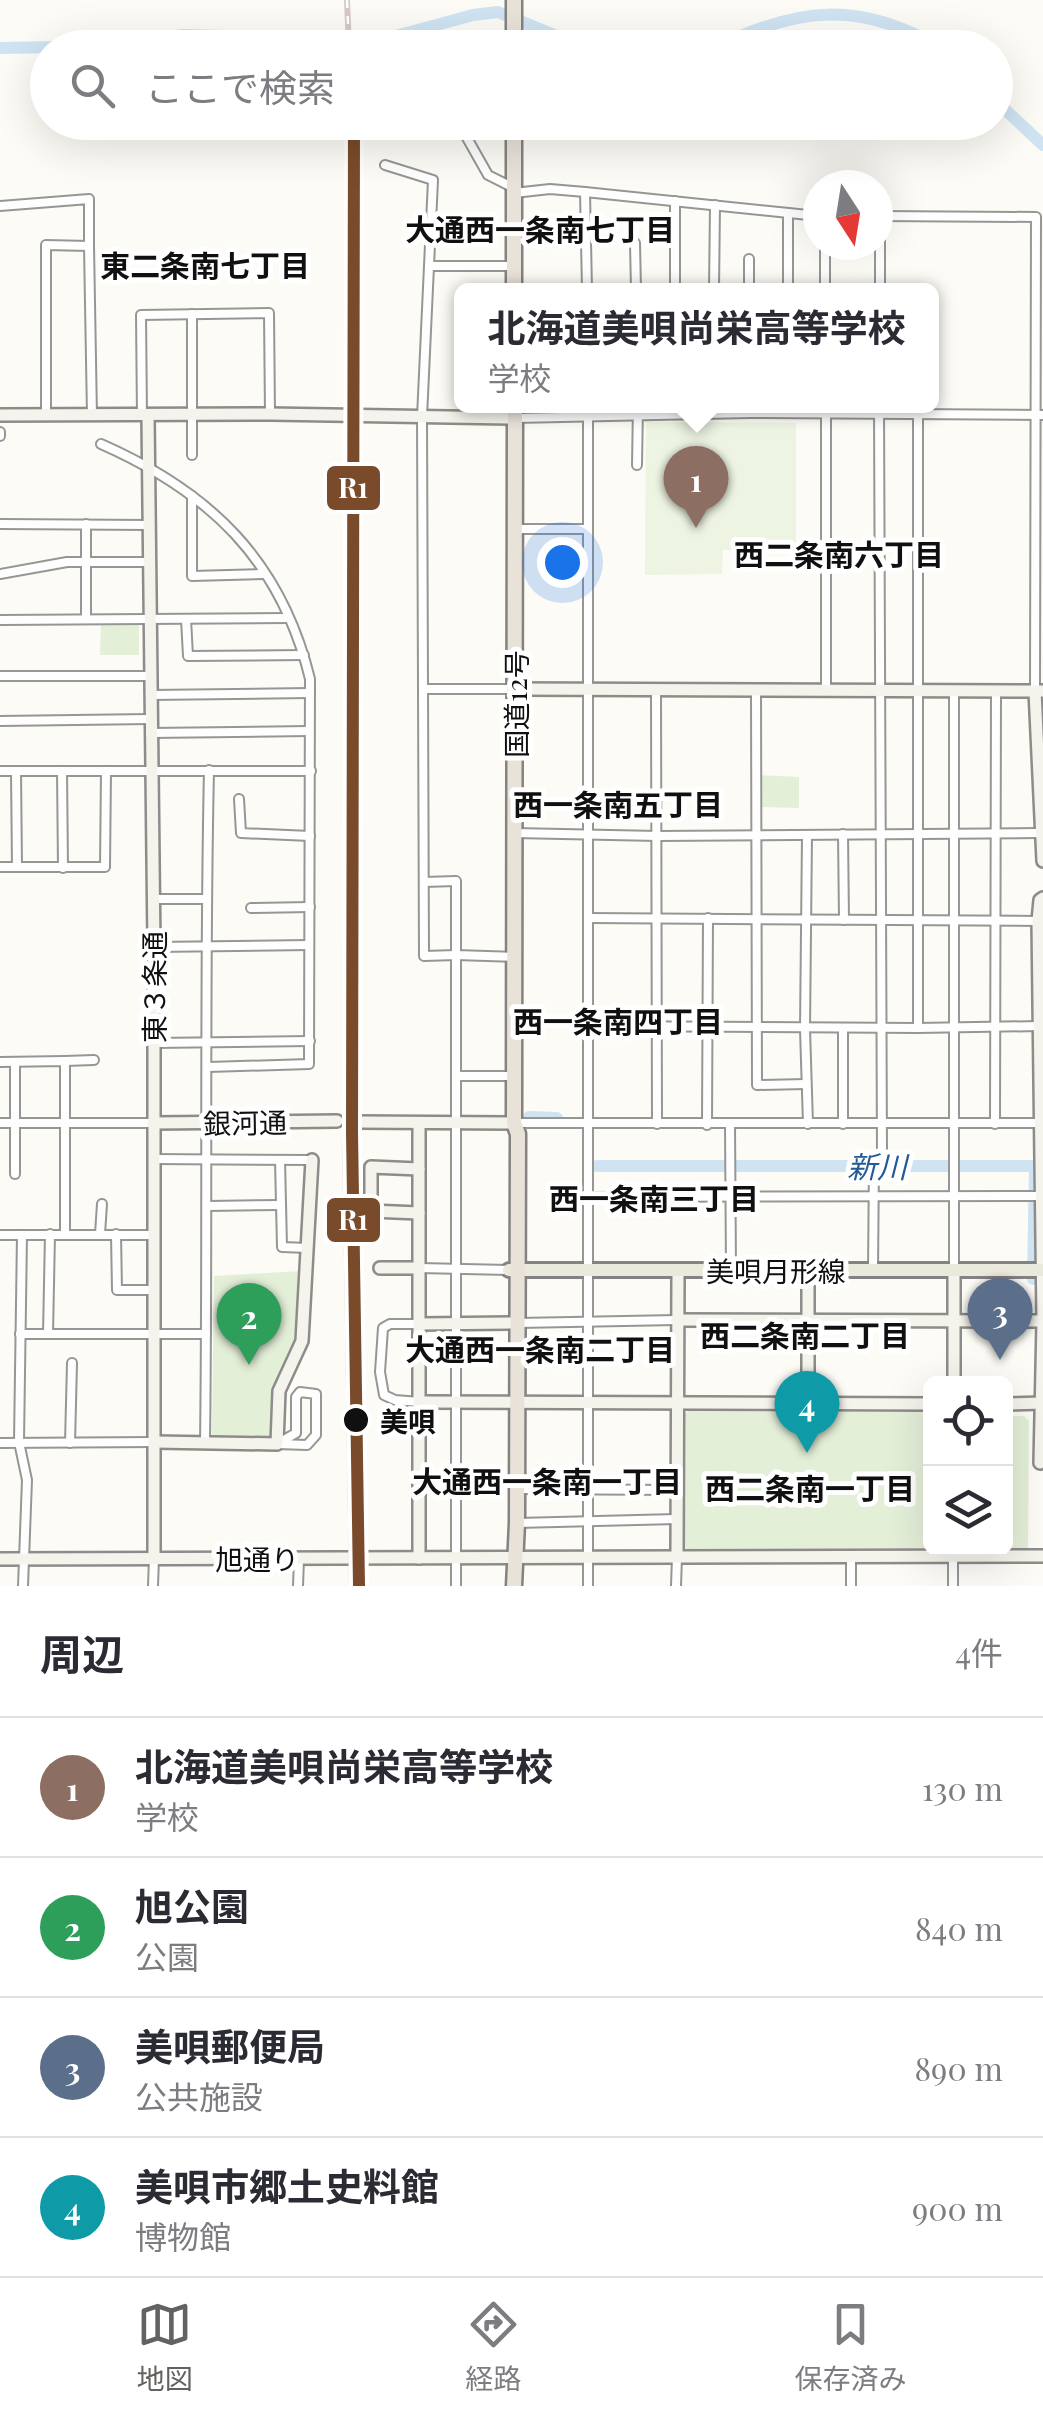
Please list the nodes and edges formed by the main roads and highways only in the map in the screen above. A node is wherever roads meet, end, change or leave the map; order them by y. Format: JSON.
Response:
{"nodes":[{"id":1,"x":514,"y":0,"type":"edge"},
{"id":2,"x":514,"y":30,"type":"edge"},
{"id":3,"x":514,"y":140,"type":"edge"},
{"id":4,"x":514,"y":283,"type":"edge"},
{"id":5,"x":514,"y":413,"type":"edge"},
{"id":6,"x":513,"y":1270,"type":"junction"},
{"id":7,"x":1042,"y":1270,"type":"edge"},
{"id":8,"x":513,"y":1402,"type":"junction"},
{"id":9,"x":514,"y":1558,"type":"junction"},
{"id":10,"x":514,"y":1586,"type":"edge"}],
"edges":[{"from":1,"to":2,"type":"highway"},
{"from":3,"to":4,"type":"highway"},
{"from":5,"to":6,"type":"highway","name":"国道12号"},
{"from":6,"to":7,"type":"main road","name":"美唄月形線"},
{"from":6,"to":8,"type":"highway","name":"国道12号"},
{"from":8,"to":9,"type":"highway","name":"国道12号"},
{"from":8,"to":9,"type":"highway","name":"国道12号"},
{"from":9,"to":10,"type":"highway","name":"国道12号"}]}
